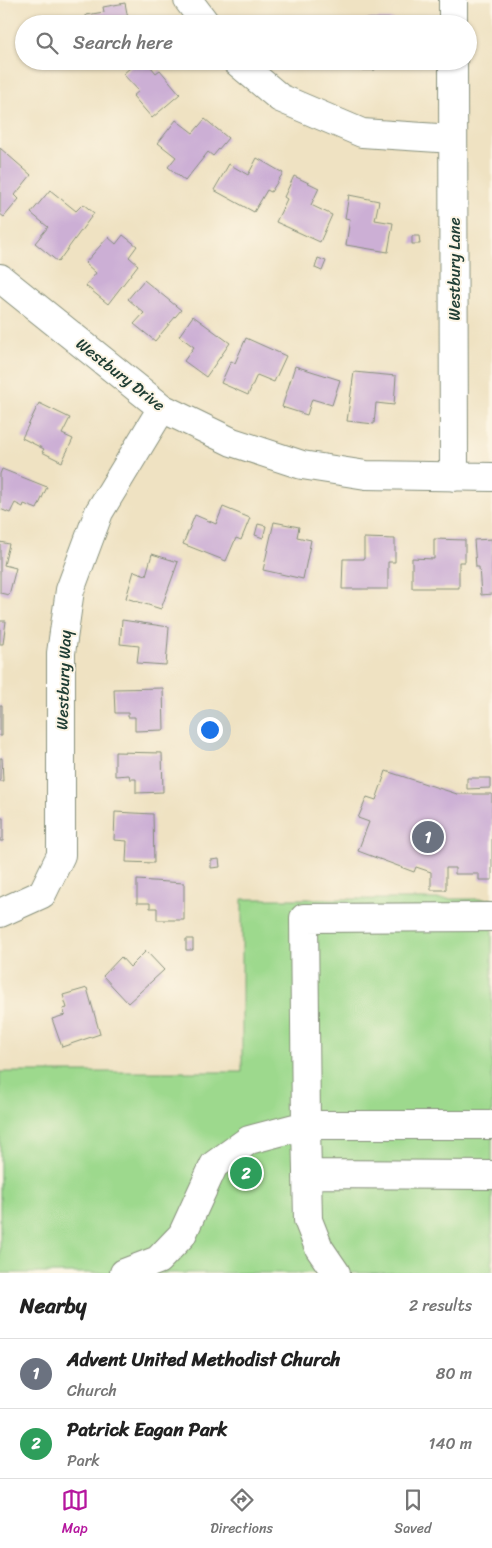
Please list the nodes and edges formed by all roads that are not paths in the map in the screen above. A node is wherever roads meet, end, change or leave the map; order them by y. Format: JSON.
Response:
{"nodes":[{"id":1,"x":188,"y":0,"type":"edge"},
{"id":2,"x":453,"y":0,"type":"edge"},
{"id":3,"x":199,"y":15,"type":"edge"},
{"id":4,"x":453,"y":15,"type":"edge"},
{"id":5,"x":247,"y":70,"type":"edge"},
{"id":6,"x":453,"y":70,"type":"edge"},
{"id":7,"x":454,"y":139,"type":"junction"},
{"id":8,"x":0,"y":278,"type":"edge"},
{"id":9,"x":162,"y":408,"type":"junction"},
{"id":10,"x":454,"y":477,"type":"junction"},
{"id":11,"x":492,"y":477,"type":"edge"},
{"id":12,"x":0,"y":913,"type":"edge"},
{"id":13,"x":492,"y":917,"type":"edge"},
{"id":14,"x":306,"y":1125,"type":"junction"},
{"id":15,"x":492,"y":1125,"type":"edge"},
{"id":16,"x":307,"y":1174,"type":"junction"},
{"id":17,"x":492,"y":1175,"type":"edge"},
{"id":18,"x":124,"y":1273,"type":"edge"},
{"id":19,"x":336,"y":1273,"type":"edge"}],
"edges":[{"from":1,"to":3,"type":"street"},
{"from":2,"to":4,"type":"street"},
{"from":5,"to":7,"type":"street"},
{"from":6,"to":7,"type":"street","name":"Westbury Lane"},
{"from":7,"to":10,"type":"street","name":"Westbury Lane"},
{"from":8,"to":9,"type":"street","name":"Westbury Drive"},
{"from":9,"to":10,"type":"street","name":"Westbury Drive"},
{"from":9,"to":12,"type":"street","name":"Westbury Way"},
{"from":10,"to":11,"type":"street","name":"Westbury Drive"},
{"from":13,"to":14,"type":"street"},
{"from":14,"to":15,"type":"street"},
{"from":14,"to":16,"type":"street"},
{"from":14,"to":18,"type":"street"},
{"from":16,"to":17,"type":"street"},
{"from":16,"to":19,"type":"street"}]}
